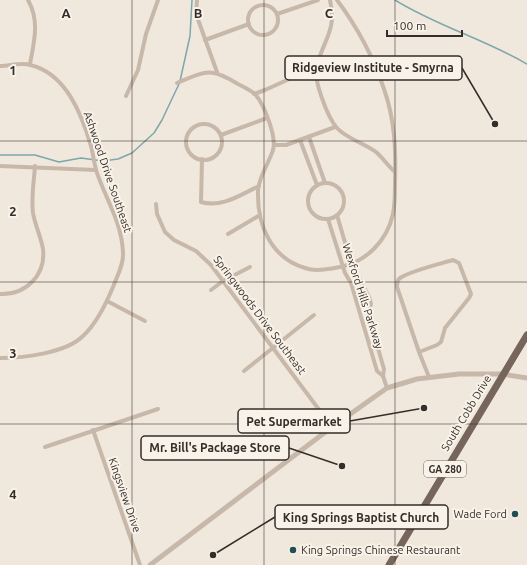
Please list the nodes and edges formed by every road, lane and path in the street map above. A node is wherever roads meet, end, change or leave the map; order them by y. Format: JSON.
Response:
{"nodes":[{"id":1,"x":28,"y":0,"type":"edge"},
{"id":2,"x":158,"y":0,"type":"edge"},
{"id":3,"x":197,"y":0,"type":"edge"},
{"id":4,"x":318,"y":0,"type":"edge"},
{"id":5,"x":330,"y":0,"type":"edge"},
{"id":6,"x":337,"y":0,"type":"edge"},
{"id":7,"x":277,"y":14,"type":"junction"},
{"id":8,"x":249,"y":24,"type":"junction"},
{"id":9,"x":205,"y":40,"type":"junction"},
{"id":10,"x":30,"y":64,"type":"junction"},
{"id":11,"x":0,"y":66,"type":"edge"},
{"id":12,"x":316,"y":67,"type":"junction"},
{"id":13,"x":217,"y":72,"type":"junction"},
{"id":14,"x":177,"y":83,"type":"dead end"},
{"id":15,"x":254,"y":94,"type":"junction"},
{"id":16,"x":126,"y":96,"type":"dead end"},
{"id":17,"x":268,"y":118,"type":"junction"},
{"id":18,"x":335,"y":127,"type":"junction"},
{"id":19,"x":221,"y":136,"type":"junction"},
{"id":20,"x":309,"y":137,"type":"junction"},
{"id":21,"x":300,"y":140,"type":"junction"},
{"id":22,"x":274,"y":145,"type":"junction"},
{"id":23,"x":202,"y":159,"type":"junction"},
{"id":24,"x":0,"y":166,"type":"edge"},
{"id":25,"x":35,"y":166,"type":"junction"},
{"id":26,"x":96,"y":170,"type":"junction"},
{"id":27,"x":395,"y":172,"type":"junction"},
{"id":28,"x":325,"y":183,"type":"junction"},
{"id":29,"x":317,"y":185,"type":"junction"},
{"id":30,"x":259,"y":186,"type":"junction"},
{"id":31,"x":156,"y":204,"type":"dead end"},
{"id":32,"x":260,"y":215,"type":"junction"},
{"id":33,"x":336,"y":215,"type":"junction"},
{"id":34,"x":328,"y":219,"type":"junction"},
{"id":35,"x":228,"y":234,"type":"dead end"},
{"id":36,"x":351,"y":263,"type":"junction"},
{"id":37,"x":343,"y":266,"type":"junction"},
{"id":38,"x":250,"y":267,"type":"dead end"},
{"id":39,"x":223,"y":281,"type":"junction"},
{"id":40,"x":211,"y":290,"type":"dead end"},
{"id":41,"x":0,"y":294,"type":"edge"},
{"id":42,"x":107,"y":301,"type":"junction"},
{"id":43,"x":314,"y":316,"type":"dead end"},
{"id":44,"x":145,"y":320,"type":"dead end"},
{"id":45,"x":527,"y":335,"type":"edge"},
{"id":46,"x":375,"y":337,"type":"junction"},
{"id":47,"x":368,"y":339,"type":"junction"},
{"id":48,"x":273,"y":348,"type":"junction"},
{"id":49,"x":419,"y":352,"type":"junction"},
{"id":50,"x":0,"y":358,"type":"edge"},
{"id":51,"x":244,"y":371,"type":"dead end"},
{"id":52,"x":502,"y":374,"type":"junction"},
{"id":53,"x":383,"y":376,"type":"junction"},
{"id":54,"x":429,"y":377,"type":"junction"},
{"id":55,"x":527,"y":378,"type":"edge"},
{"id":56,"x":387,"y":388,"type":"junction"},
{"id":57,"x":158,"y":409,"type":"dead end"},
{"id":58,"x":332,"y":426,"type":"junction"},
{"id":59,"x":93,"y":430,"type":"junction"},
{"id":60,"x":45,"y":447,"type":"dead end"},
{"id":61,"x":140,"y":565,"type":"edge"},
{"id":62,"x":150,"y":565,"type":"edge"},
{"id":63,"x":389,"y":565,"type":"edge"}],
"edges":[{"from":1,"to":10,"type":"street"},
{"from":2,"to":16,"type":"street"},
{"from":3,"to":9,"type":"street"},
{"from":4,"to":7,"type":"street"},
{"from":5,"to":12,"type":"street"},
{"from":6,"to":27,"type":"street"},
{"from":7,"to":8,"type":"street"},
{"from":7,"to":8,"type":"street"},
{"from":8,"to":9,"type":"street"},
{"from":9,"to":13,"type":"street"},
{"from":10,"to":11,"type":"street"},
{"from":10,"to":26,"type":"street","name":"Ashwood Drive Southeast"},
{"from":12,"to":15,"type":"street"},
{"from":12,"to":18,"type":"street"},
{"from":13,"to":14,"type":"street"},
{"from":13,"to":15,"type":"street"},
{"from":15,"to":17,"type":"street"},
{"from":17,"to":19,"type":"street"},
{"from":17,"to":22,"type":"street"},
{"from":18,"to":20,"type":"street"},
{"from":18,"to":27,"type":"street"},
{"from":19,"to":23,"type":"street"},
{"from":19,"to":23,"type":"street"},
{"from":20,"to":21,"type":"street"},
{"from":20,"to":28,"type":"street"},
{"from":21,"to":22,"type":"street"},
{"from":21,"to":29,"type":"street"},
{"from":22,"to":30,"type":"street"},
{"from":23,"to":30,"type":"street"},
{"from":24,"to":25,"type":"street"},
{"from":25,"to":26,"type":"street"},
{"from":25,"to":41,"type":"street"},
{"from":26,"to":42,"type":"street","name":"Ashwood Drive Southeast"},
{"from":27,"to":36,"type":"street"},
{"from":28,"to":29,"type":"street"},
{"from":28,"to":33,"type":"street"},
{"from":29,"to":34,"type":"street"},
{"from":30,"to":32,"type":"street"},
{"from":31,"to":39,"type":"street","name":"Springwoods Drive Southeast"},
{"from":32,"to":35,"type":"street"},
{"from":32,"to":37,"type":"street"},
{"from":33,"to":34,"type":"street"},
{"from":33,"to":36,"type":"street","name":"Wexford Hills Parkway"},
{"from":34,"to":37,"type":"street","name":"Wexford Hills Parkway"},
{"from":36,"to":37,"type":"street"},
{"from":36,"to":46,"type":"street","name":"Wexford Hills Parkway"},
{"from":37,"to":47,"type":"street","name":"Wexford Hills Parkway"},
{"from":38,"to":39,"type":"street"},
{"from":39,"to":40,"type":"street"},
{"from":39,"to":48,"type":"street","name":"Springwoods Drive Southeast"},
{"from":42,"to":44,"type":"street"},
{"from":42,"to":50,"type":"street","name":"Ashwood Drive Southeast"},
{"from":43,"to":48,"type":"street"},
{"from":45,"to":52,"type":"main road","name":"South Cobb Drive","number":"GA 280"},
{"from":46,"to":47,"type":"street"},
{"from":46,"to":53,"type":"street","name":"Wexford Hills Parkway"},
{"from":47,"to":53,"type":"street","name":"Wexford Hills Parkway"},
{"from":48,"to":51,"type":"street"},
{"from":48,"to":58,"type":"street","name":"Springwoods Drive Southeast"},
{"from":49,"to":49,"type":"street"},
{"from":49,"to":54,"type":"street"},
{"from":52,"to":54,"type":"street"},
{"from":52,"to":55,"type":"street"},
{"from":52,"to":63,"type":"main road","name":"South Cobb Drive","number":"GA 280"},
{"from":53,"to":56,"type":"street","name":"Wexford Hills Parkway"},
{"from":54,"to":56,"type":"street"},
{"from":56,"to":58,"type":"street"},
{"from":57,"to":59,"type":"street"},
{"from":58,"to":62,"type":"street"},
{"from":59,"to":60,"type":"street"},
{"from":59,"to":61,"type":"street","name":"Kingsview Drive"}]}
